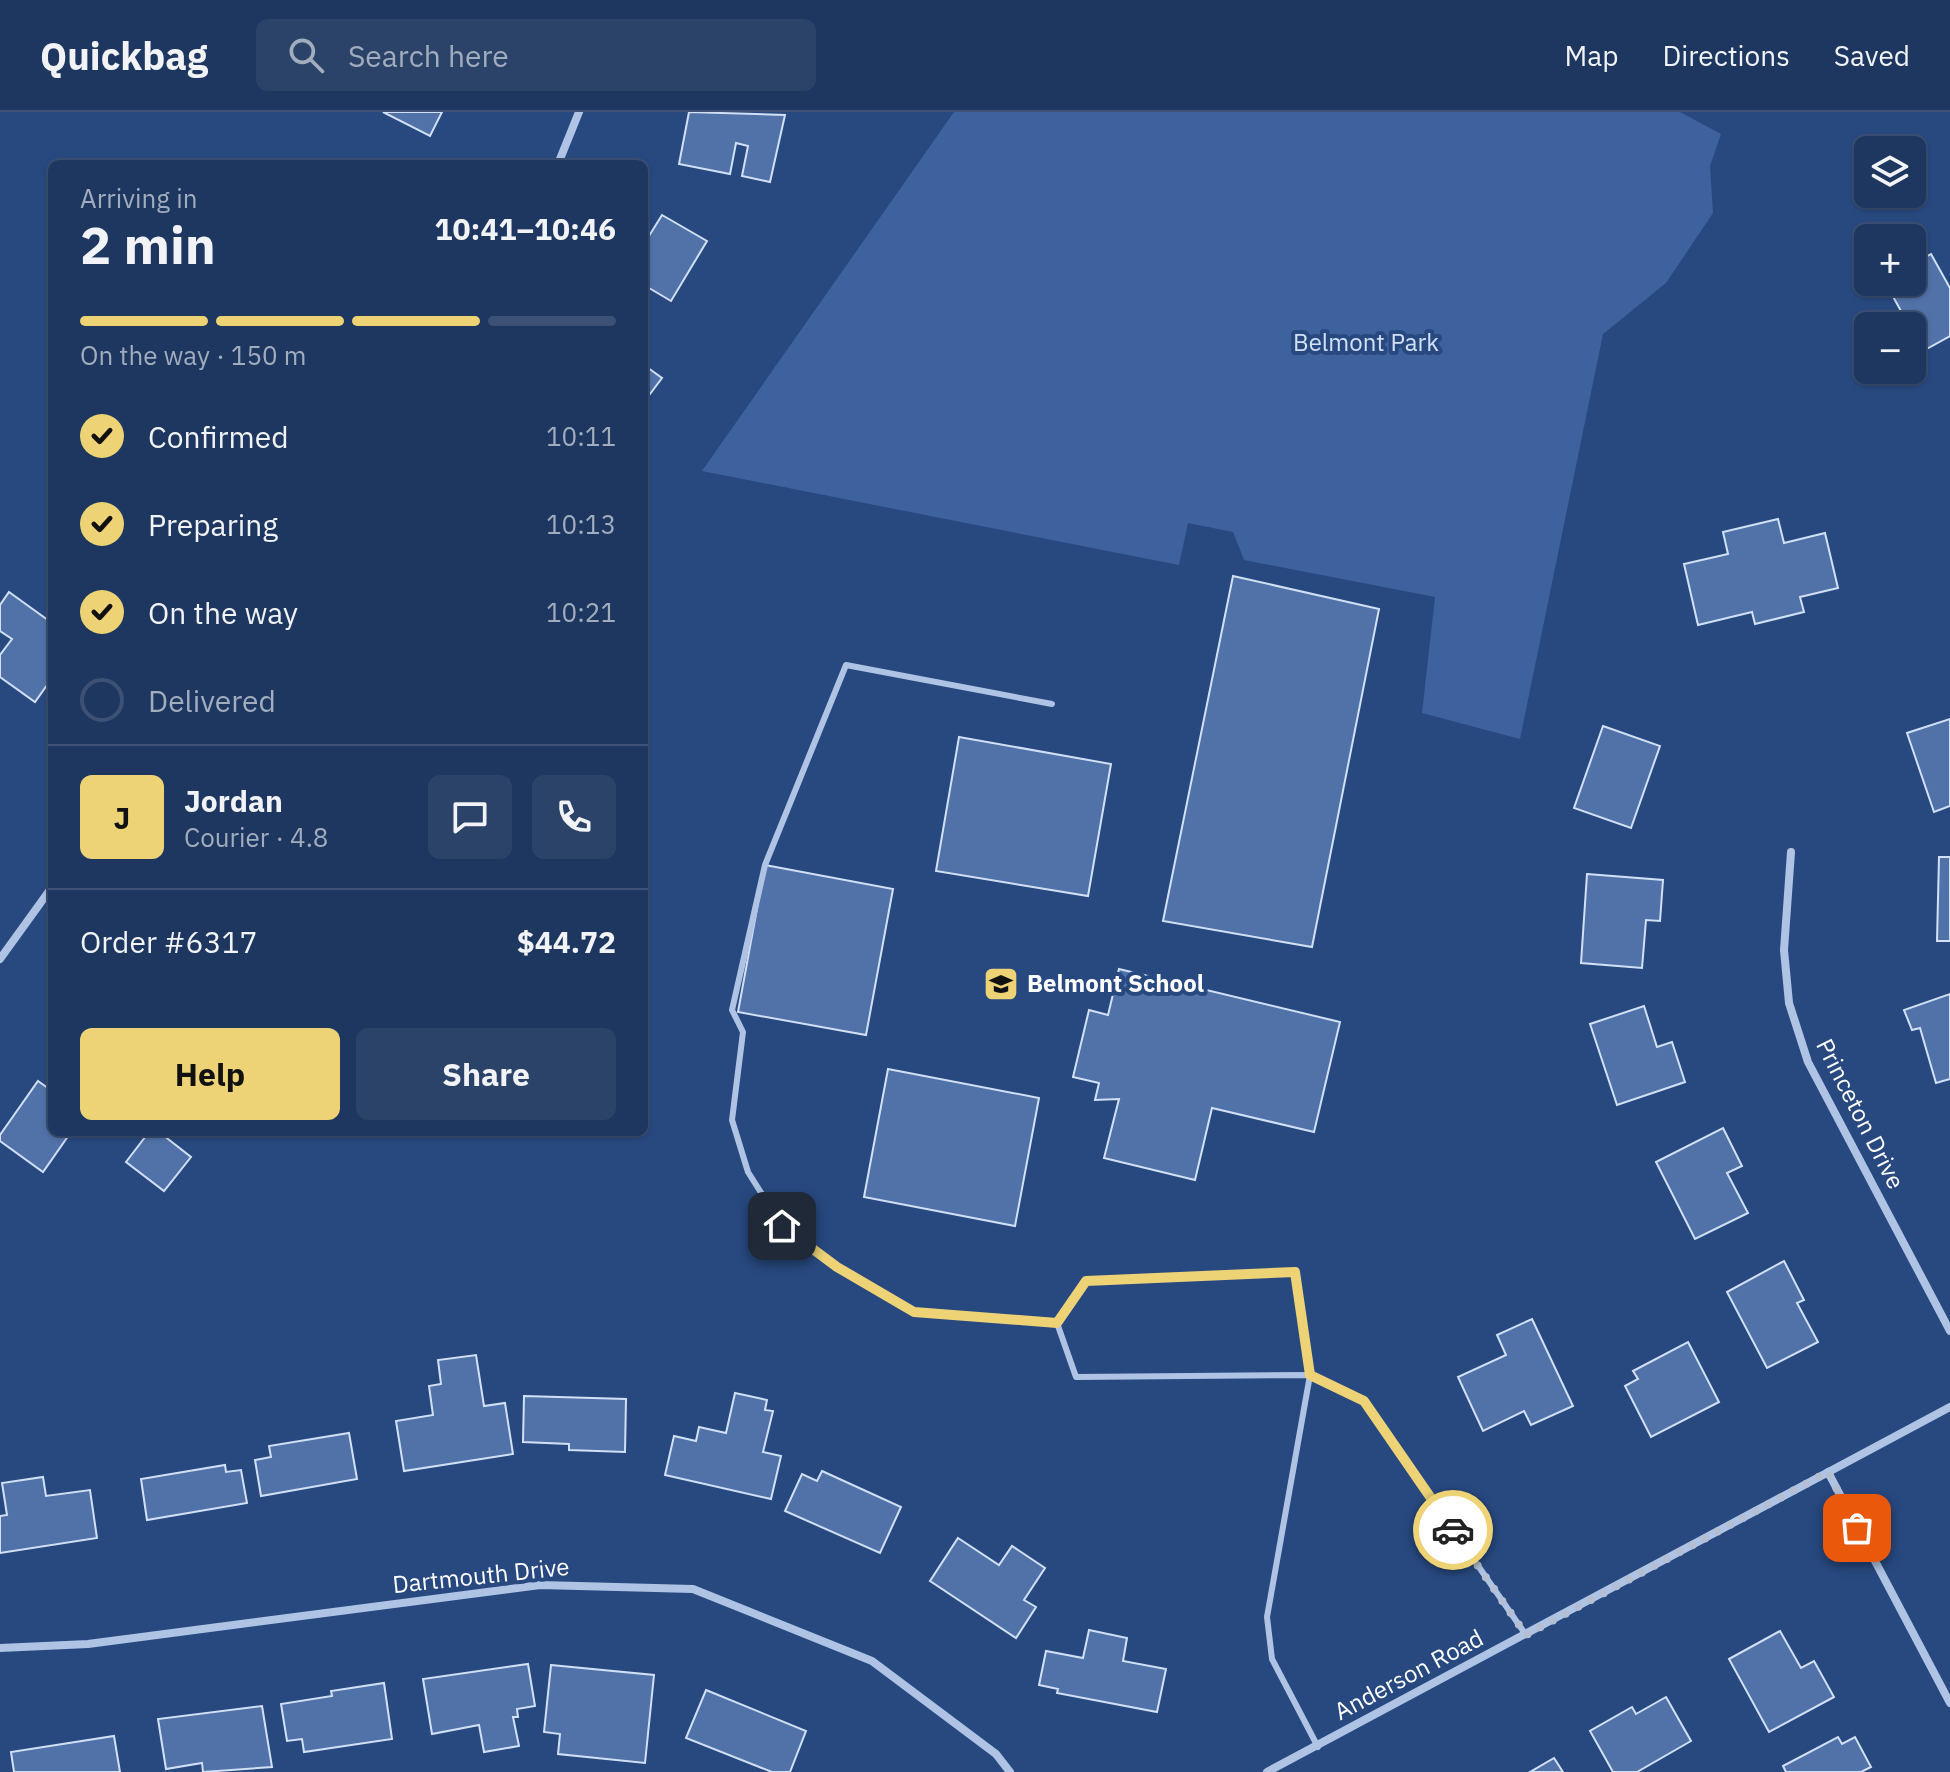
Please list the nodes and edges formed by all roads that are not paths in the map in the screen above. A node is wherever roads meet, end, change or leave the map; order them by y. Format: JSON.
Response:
{"nodes":[{"id":1,"x":579,"y":112,"type":"edge"},
{"id":2,"x":560,"y":160,"type":"edge"},
{"id":3,"x":1052,"y":704,"type":"dead end"},
{"id":4,"x":1791,"y":852,"type":"dead end"},
{"id":5,"x":48,"y":893,"type":"edge"},
{"id":6,"x":0,"y":959,"type":"edge"},
{"id":7,"x":1057,"y":1323,"type":"junction"},
{"id":8,"x":1950,"y":1331,"type":"edge"},
{"id":9,"x":1310,"y":1375,"type":"junction"},
{"id":10,"x":1950,"y":1407,"type":"edge"},
{"id":11,"x":1828,"y":1472,"type":"junction"},
{"id":12,"x":1526,"y":1635,"type":"junction"},
{"id":13,"x":0,"y":1648,"type":"edge"},
{"id":14,"x":1950,"y":1703,"type":"edge"},
{"id":15,"x":1318,"y":1747,"type":"junction"},
{"id":16,"x":1010,"y":1772,"type":"edge"},
{"id":17,"x":1267,"y":1772,"type":"edge"}],
"edges":[{"from":1,"to":2,"type":"street"},
{"from":3,"to":7,"type":"lane"},
{"from":4,"to":8,"type":"street","name":"Princeton Drive"},
{"from":5,"to":6,"type":"street"},
{"from":7,"to":9,"type":"lane"},
{"from":7,"to":9,"type":"lane"},
{"from":9,"to":12,"type":"lane"},
{"from":9,"to":15,"type":"lane"},
{"from":10,"to":11,"type":"street","name":"Anderson Road"},
{"from":11,"to":12,"type":"street","name":"Anderson Road"},
{"from":11,"to":14,"type":"street"},
{"from":12,"to":15,"type":"street","name":"Anderson Road"},
{"from":13,"to":16,"type":"street","name":"Dartmouth Drive"},
{"from":15,"to":17,"type":"street","name":"Anderson Road"}]}
